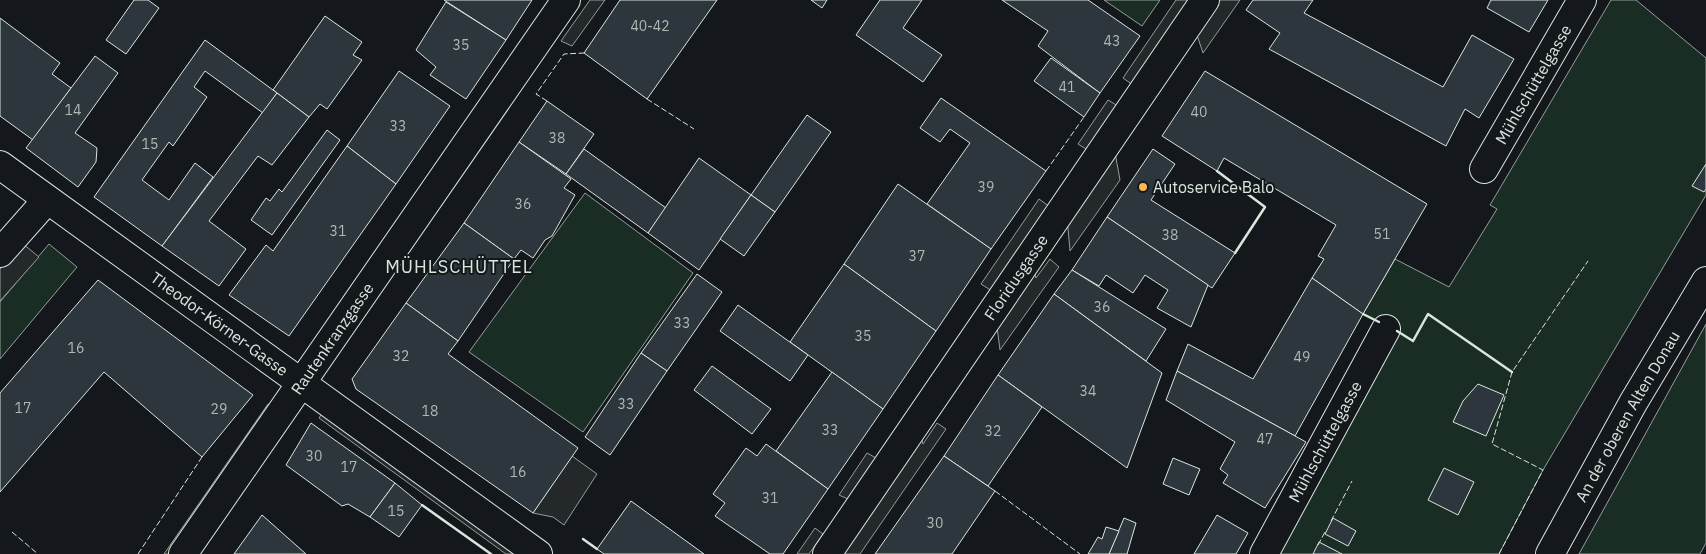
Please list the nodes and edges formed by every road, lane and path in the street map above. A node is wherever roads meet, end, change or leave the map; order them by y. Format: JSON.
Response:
{"nodes":[{"id":1,"x":566,"y":0,"type":"edge"},
{"id":2,"x":1205,"y":0,"type":"edge"},
{"id":3,"x":1582,"y":0,"type":"edge"},
{"id":4,"x":0,"y":165,"type":"edge"},
{"id":5,"x":1484,"y":169,"type":"dead end"},
{"id":6,"x":47,"y":200,"type":"junction"},
{"id":7,"x":0,"y":253,"type":"edge"},
{"id":8,"x":1706,"y":281,"type":"edge"},
{"id":9,"x":1386,"y":329,"type":"dead end"},
{"id":10,"x":301,"y":384,"type":"junction"},
{"id":11,"x":183,"y":554,"type":"edge"},
{"id":12,"x":538,"y":554,"type":"edge"},
{"id":13,"x":827,"y":554,"type":"edge"},
{"id":14,"x":1264,"y":554,"type":"edge"},
{"id":15,"x":1550,"y":554,"type":"edge"}],
"edges":[{"from":1,"to":10,"type":"street","name":"Rautenkranzgasse"},
{"from":2,"to":13,"type":"street","name":"Floridusgasse"},
{"from":3,"to":5,"type":"street","name":"Mühlschüttelgasse"},
{"from":4,"to":6,"type":"street","name":"Theodor-Körner-Gasse"},
{"from":6,"to":7,"type":"street"},
{"from":6,"to":10,"type":"street","name":"Theodor-Körner-Gasse"},
{"from":8,"to":15,"type":"street","name":"An der oberen Alten Donau"},
{"from":9,"to":14,"type":"street","name":"Mühlschüttelgasse"},
{"from":10,"to":11,"type":"street","name":"Rautenkranzgasse"},
{"from":10,"to":12,"type":"street","name":"Theodor-Körner-Gasse"}]}
